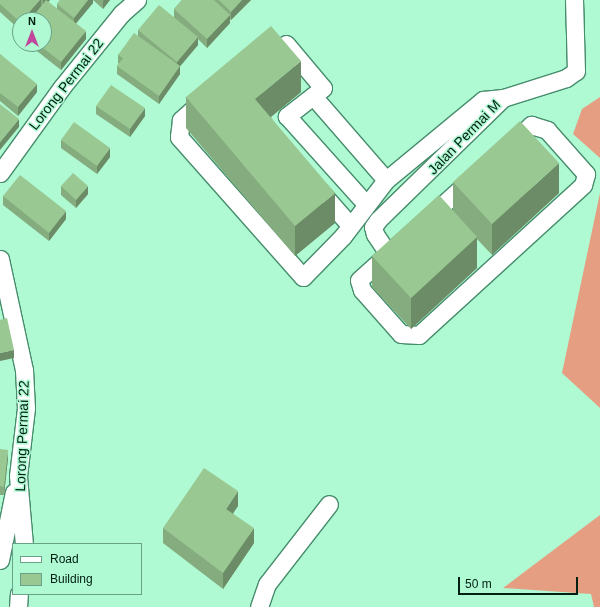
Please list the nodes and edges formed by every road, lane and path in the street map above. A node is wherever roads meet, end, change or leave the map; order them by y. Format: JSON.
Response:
{"nodes":[{"id":1,"x":137,"y":0,"type":"edge"},
{"id":2,"x":574,"y":0,"type":"edge"},
{"id":3,"x":267,"y":44,"type":"edge"},
{"id":4,"x":215,"y":90,"type":"edge"},
{"id":5,"x":313,"y":96,"type":"junction"},
{"id":6,"x":503,"y":98,"type":"junction"},
{"id":7,"x":287,"y":116,"type":"junction"},
{"id":8,"x":273,"y":128,"type":"edge"},
{"id":9,"x":0,"y":173,"type":"edge"},
{"id":10,"x":309,"y":178,"type":"edge"},
{"id":11,"x":386,"y":180,"type":"junction"},
{"id":12,"x":366,"y":204,"type":"junction"},
{"id":13,"x":349,"y":224,"type":"junction"},
{"id":14,"x":387,"y":252,"type":"junction"},
{"id":15,"x":0,"y":259,"type":"edge"},
{"id":16,"x":18,"y":476,"type":"junction"},
{"id":17,"x":329,"y":504,"type":"dead end"},
{"id":18,"x":24,"y":543,"type":"edge"},
{"id":19,"x":0,"y":560,"type":"edge"},
{"id":20,"x":19,"y":595,"type":"edge"},
{"id":21,"x":18,"y":607,"type":"edge"},
{"id":22,"x":259,"y":607,"type":"edge"}],
"edges":[{"from":1,"to":9,"type":"street","name":"Lorong Permai 22"},
{"from":2,"to":6,"type":"street","name":"Jalan Permai M"},
{"from":3,"to":5,"type":"street"},
{"from":4,"to":13,"type":"street"},
{"from":5,"to":7,"type":"street"},
{"from":5,"to":11,"type":"street"},
{"from":6,"to":11,"type":"street"},
{"from":6,"to":14,"type":"street","name":"Jalan Permai M"},
{"from":7,"to":8,"type":"street"},
{"from":7,"to":12,"type":"street"},
{"from":10,"to":13,"type":"street"},
{"from":11,"to":12,"type":"street"},
{"from":12,"to":13,"type":"street"},
{"from":14,"to":14,"type":"street"},
{"from":15,"to":16,"type":"street","name":"Lorong Permai 22"},
{"from":16,"to":18,"type":"street","name":"Lorong Permai 22"},
{"from":16,"to":19,"type":"street"},
{"from":17,"to":22,"type":"street"},
{"from":20,"to":21,"type":"street"}]}
